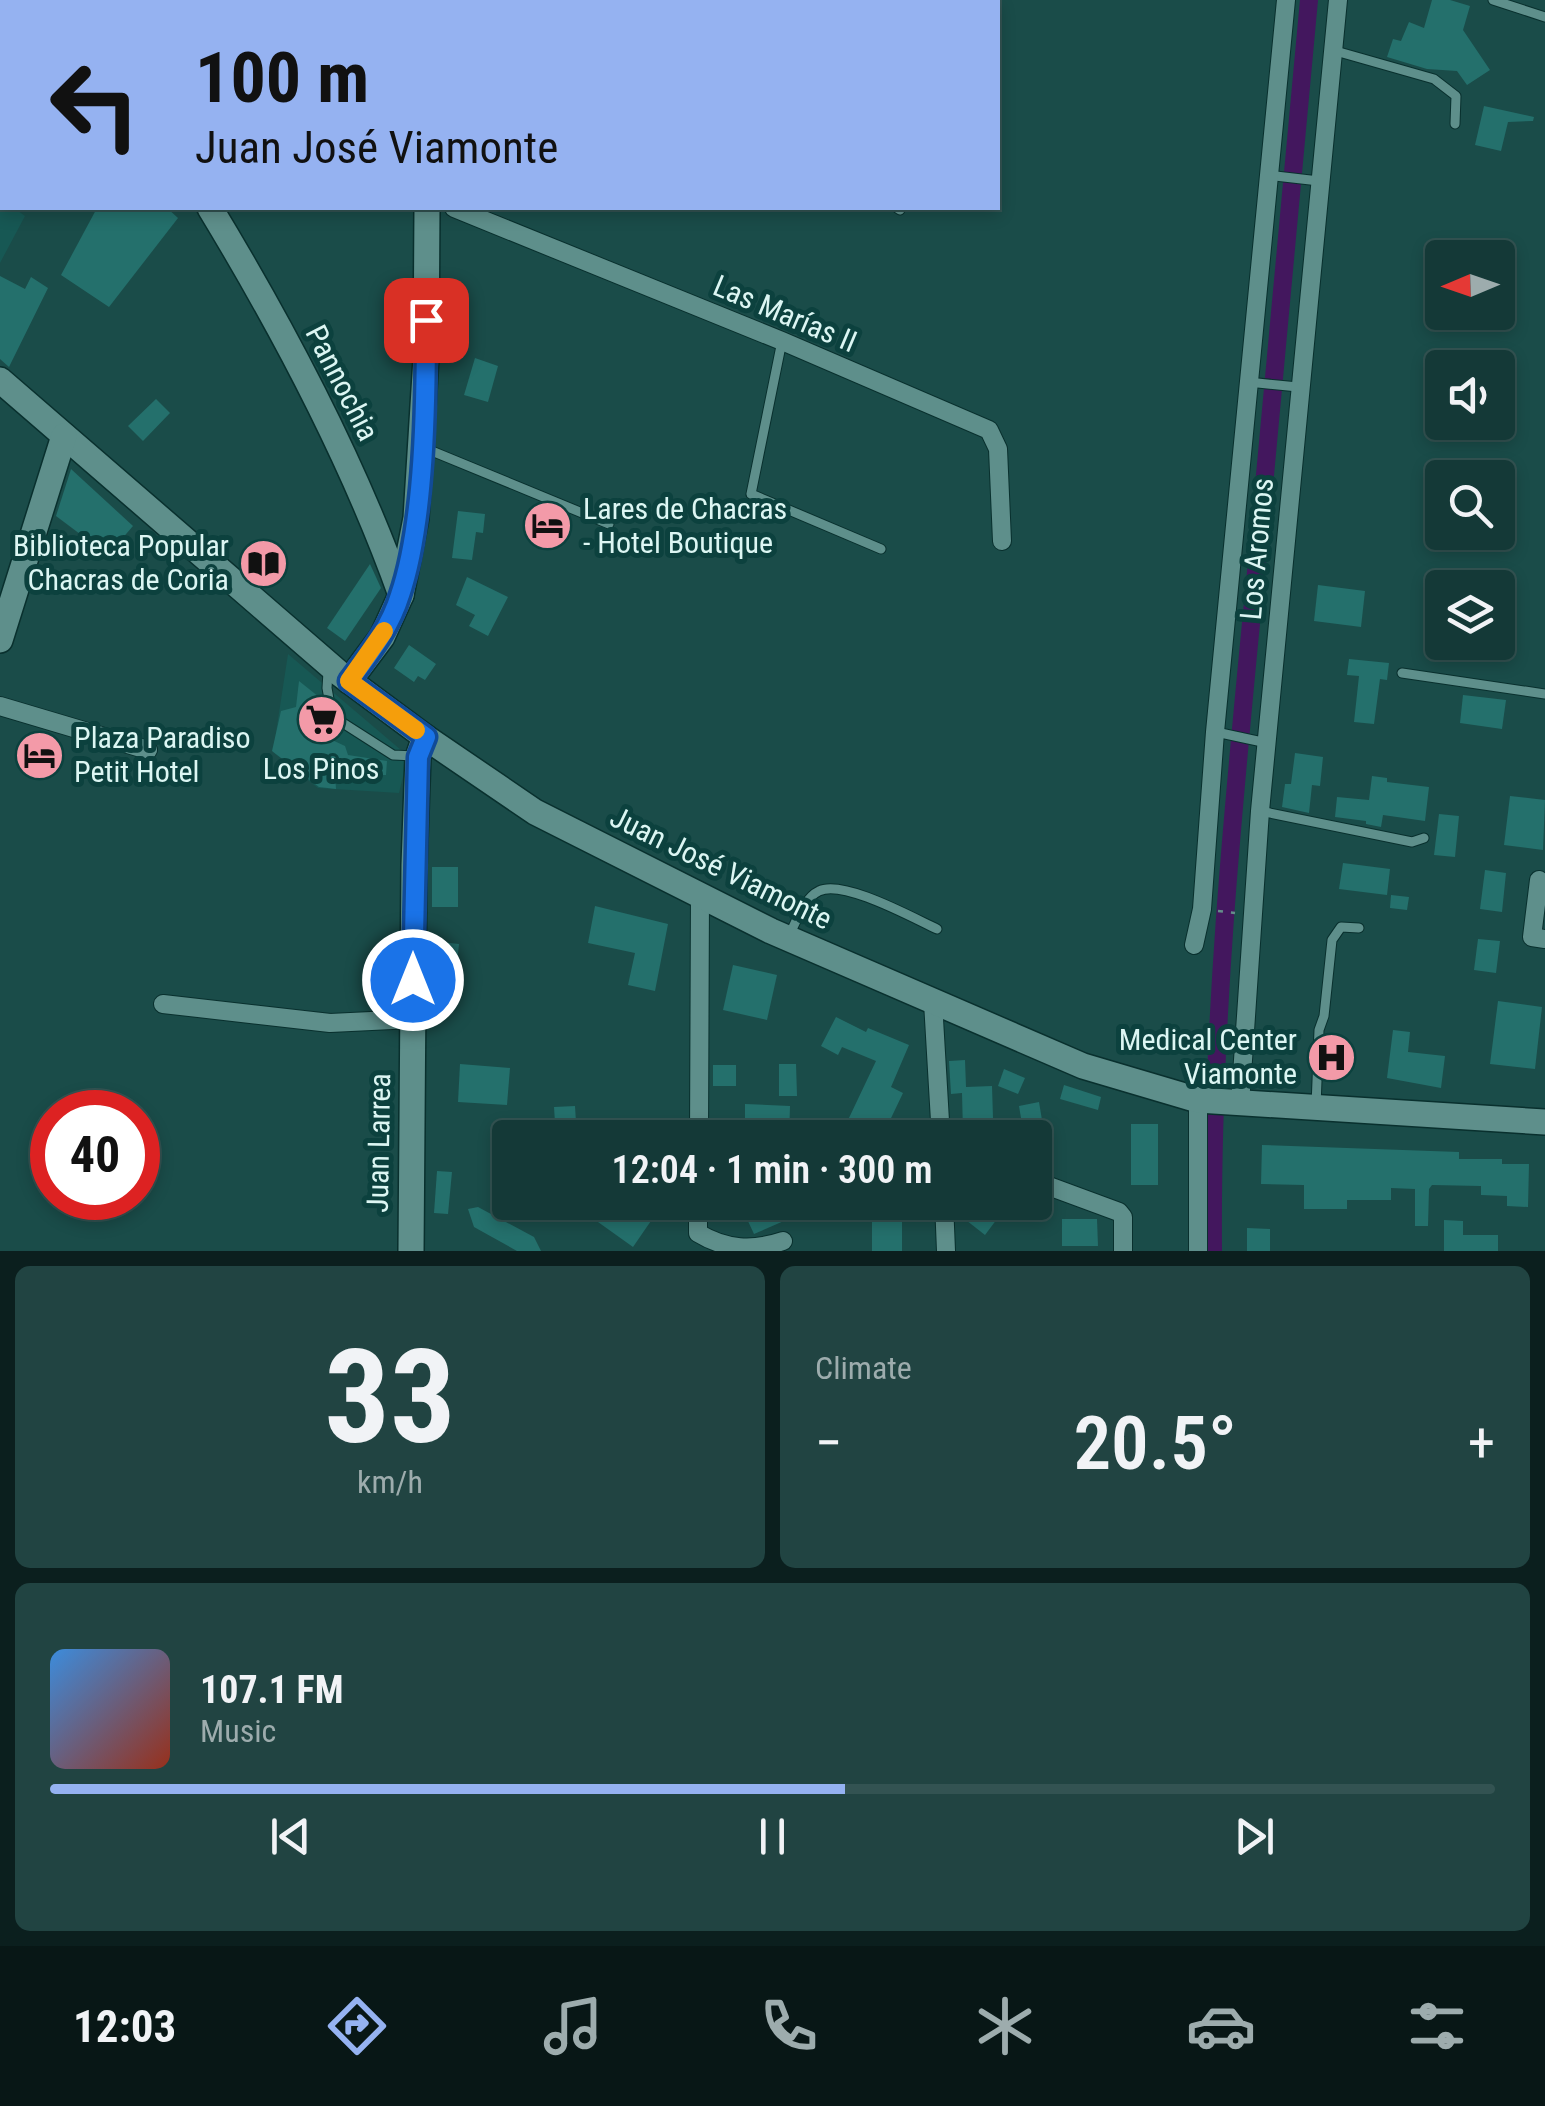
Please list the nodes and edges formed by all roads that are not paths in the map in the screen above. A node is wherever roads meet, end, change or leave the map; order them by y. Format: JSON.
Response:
{"nodes":[{"id":1,"x":1286,"y":0,"type":"edge"},
{"id":2,"x":1338,"y":0,"type":"edge"},
{"id":3,"x":1493,"y":0,"type":"edge"},
{"id":4,"x":1545,"y":16,"type":"edge"},
{"id":5,"x":1332,"y":50,"type":"junction"},
{"id":6,"x":1456,"y":124,"type":"dead end"},
{"id":7,"x":1267,"y":175,"type":"junction"},
{"id":8,"x":1319,"y":180,"type":"junction"},
{"id":9,"x":211,"y":210,"type":"edge"},
{"id":10,"x":427,"y":210,"type":"edge"},
{"id":11,"x":459,"y":210,"type":"edge"},
{"id":12,"x":782,"y":341,"type":"junction"},
{"id":13,"x":0,"y":380,"type":"edge"},
{"id":14,"x":1248,"y":382,"type":"junction"},
{"id":15,"x":1298,"y":387,"type":"junction"},
{"id":16,"x":64,"y":436,"type":"junction"},
{"id":17,"x":421,"y":447,"type":"junction"},
{"id":18,"x":609,"y":524,"type":"dead end"},
{"id":19,"x":1002,"y":542,"type":"dead end"},
{"id":20,"x":881,"y":549,"type":"dead end"},
{"id":21,"x":400,"y":595,"type":"junction"},
{"id":22,"x":6,"y":600,"type":"edge"},
{"id":23,"x":0,"y":640,"type":"edge"},
{"id":24,"x":329,"y":664,"type":"junction"},
{"id":25,"x":1402,"y":672,"type":"dead end"},
{"id":26,"x":349,"y":681,"type":"junction"},
{"id":27,"x":1545,"y":694,"type":"edge"},
{"id":28,"x":0,"y":706,"type":"edge"},
{"id":29,"x":1215,"y":732,"type":"junction"},
{"id":30,"x":1268,"y":743,"type":"junction"},
{"id":31,"x":422,"y":747,"type":"junction"},
{"id":32,"x":148,"y":750,"type":"dead end"},
{"id":33,"x":1260,"y":811,"type":"junction"},
{"id":34,"x":1424,"y":838,"type":"dead end"},
{"id":35,"x":1539,"y":880,"type":"dead end"},
{"id":36,"x":700,"y":895,"type":"junction"},
{"id":37,"x":1359,"y":928,"type":"dead end"},
{"id":38,"x":937,"y":929,"type":"dead end"},
{"id":39,"x":788,"y":938,"type":"junction"},
{"id":40,"x":1545,"y":939,"type":"edge"},
{"id":41,"x":1194,"y":945,"type":"dead end"},
{"id":42,"x":933,"y":1002,"type":"junction"},
{"id":43,"x":163,"y":1004,"type":"dead end"},
{"id":44,"x":413,"y":1019,"type":"junction"},
{"id":45,"x":1198,"y":1100,"type":"junction"},
{"id":46,"x":1240,"y":1104,"type":"junction"},
{"id":47,"x":1316,"y":1108,"type":"junction"},
{"id":48,"x":699,"y":1120,"type":"edge"},
{"id":49,"x":940,"y":1120,"type":"edge"},
{"id":50,"x":1545,"y":1122,"type":"edge"},
{"id":51,"x":1052,"y":1187,"type":"edge"},
{"id":52,"x":698,"y":1220,"type":"edge"},
{"id":53,"x":945,"y":1220,"type":"edge"},
{"id":54,"x":783,"y":1242,"type":"dead end"},
{"id":55,"x":416,"y":1248,"type":"edge"},
{"id":56,"x":946,"y":1251,"type":"edge"},
{"id":57,"x":1123,"y":1251,"type":"edge"},
{"id":58,"x":1198,"y":1251,"type":"edge"}],
"edges":[{"from":1,"to":7,"type":"street","name":"Los Aromos"},
{"from":2,"to":5,"type":"street","name":"Los Aromos"},
{"from":3,"to":4,"type":"lane"},
{"from":5,"to":6,"type":"lane"},
{"from":5,"to":8,"type":"street","name":"Los Aromos"},
{"from":7,"to":8,"type":"lane"},
{"from":7,"to":14,"type":"street","name":"Los Aromos"},
{"from":8,"to":15,"type":"street","name":"Los Aromos"},
{"from":9,"to":21,"type":"main road","name":"Pannochia"},
{"from":10,"to":17,"type":"main road"},
{"from":11,"to":12,"type":"street","name":"Las Marías II"},
{"from":12,"to":19,"type":"street","name":"Las Marías II"},
{"from":12,"to":20,"type":"lane"},
{"from":13,"to":16,"type":"main road","name":"Juan José Viamonte"},
{"from":14,"to":15,"type":"lane"},
{"from":14,"to":29,"type":"street","name":"Los Aromos"},
{"from":15,"to":30,"type":"street","name":"Los Aromos"},
{"from":16,"to":22,"type":"main road"},
{"from":16,"to":24,"type":"main road","name":"Juan José Viamonte"},
{"from":17,"to":18,"type":"lane"},
{"from":17,"to":21,"type":"main road"},
{"from":21,"to":26,"type":"main road"},
{"from":22,"to":23,"type":"main road"},
{"from":24,"to":26,"type":"main road","name":"Juan José Viamonte"},
{"from":24,"to":31,"type":"lane"},
{"from":25,"to":27,"type":"lane"},
{"from":26,"to":31,"type":"main road","name":"Juan José Viamonte"},
{"from":28,"to":32,"type":"street"},
{"from":29,"to":30,"type":"lane"},
{"from":29,"to":41,"type":"street","name":"Los Aromos"},
{"from":30,"to":33,"type":"street","name":"Los Aromos"},
{"from":31,"to":36,"type":"main road","name":"Juan José Viamonte"},
{"from":31,"to":44,"type":"main road","name":"Juan Larrea"},
{"from":33,"to":34,"type":"lane"},
{"from":33,"to":46,"type":"street","name":"Los Aromos"},
{"from":35,"to":40,"type":"street"},
{"from":36,"to":39,"type":"main road","name":"Juan José Viamonte"},
{"from":36,"to":48,"type":"street"},
{"from":37,"to":47,"type":"lane"},
{"from":38,"to":39,"type":"lane"},
{"from":39,"to":42,"type":"main road","name":"Juan José Viamonte"},
{"from":42,"to":45,"type":"main road","name":"Juan José Viamonte"},
{"from":42,"to":49,"type":"street"},
{"from":43,"to":44,"type":"street"},
{"from":44,"to":55,"type":"main road","name":"Juan Larrea"},
{"from":45,"to":46,"type":"main road","name":"Juan José Viamonte"},
{"from":45,"to":58,"type":"street"},
{"from":46,"to":47,"type":"main road","name":"Juan José Viamonte"},
{"from":47,"to":50,"type":"main road","name":"Juan José Viamonte"},
{"from":51,"to":57,"type":"street"},
{"from":52,"to":54,"type":"street"},
{"from":53,"to":56,"type":"street"}]}
